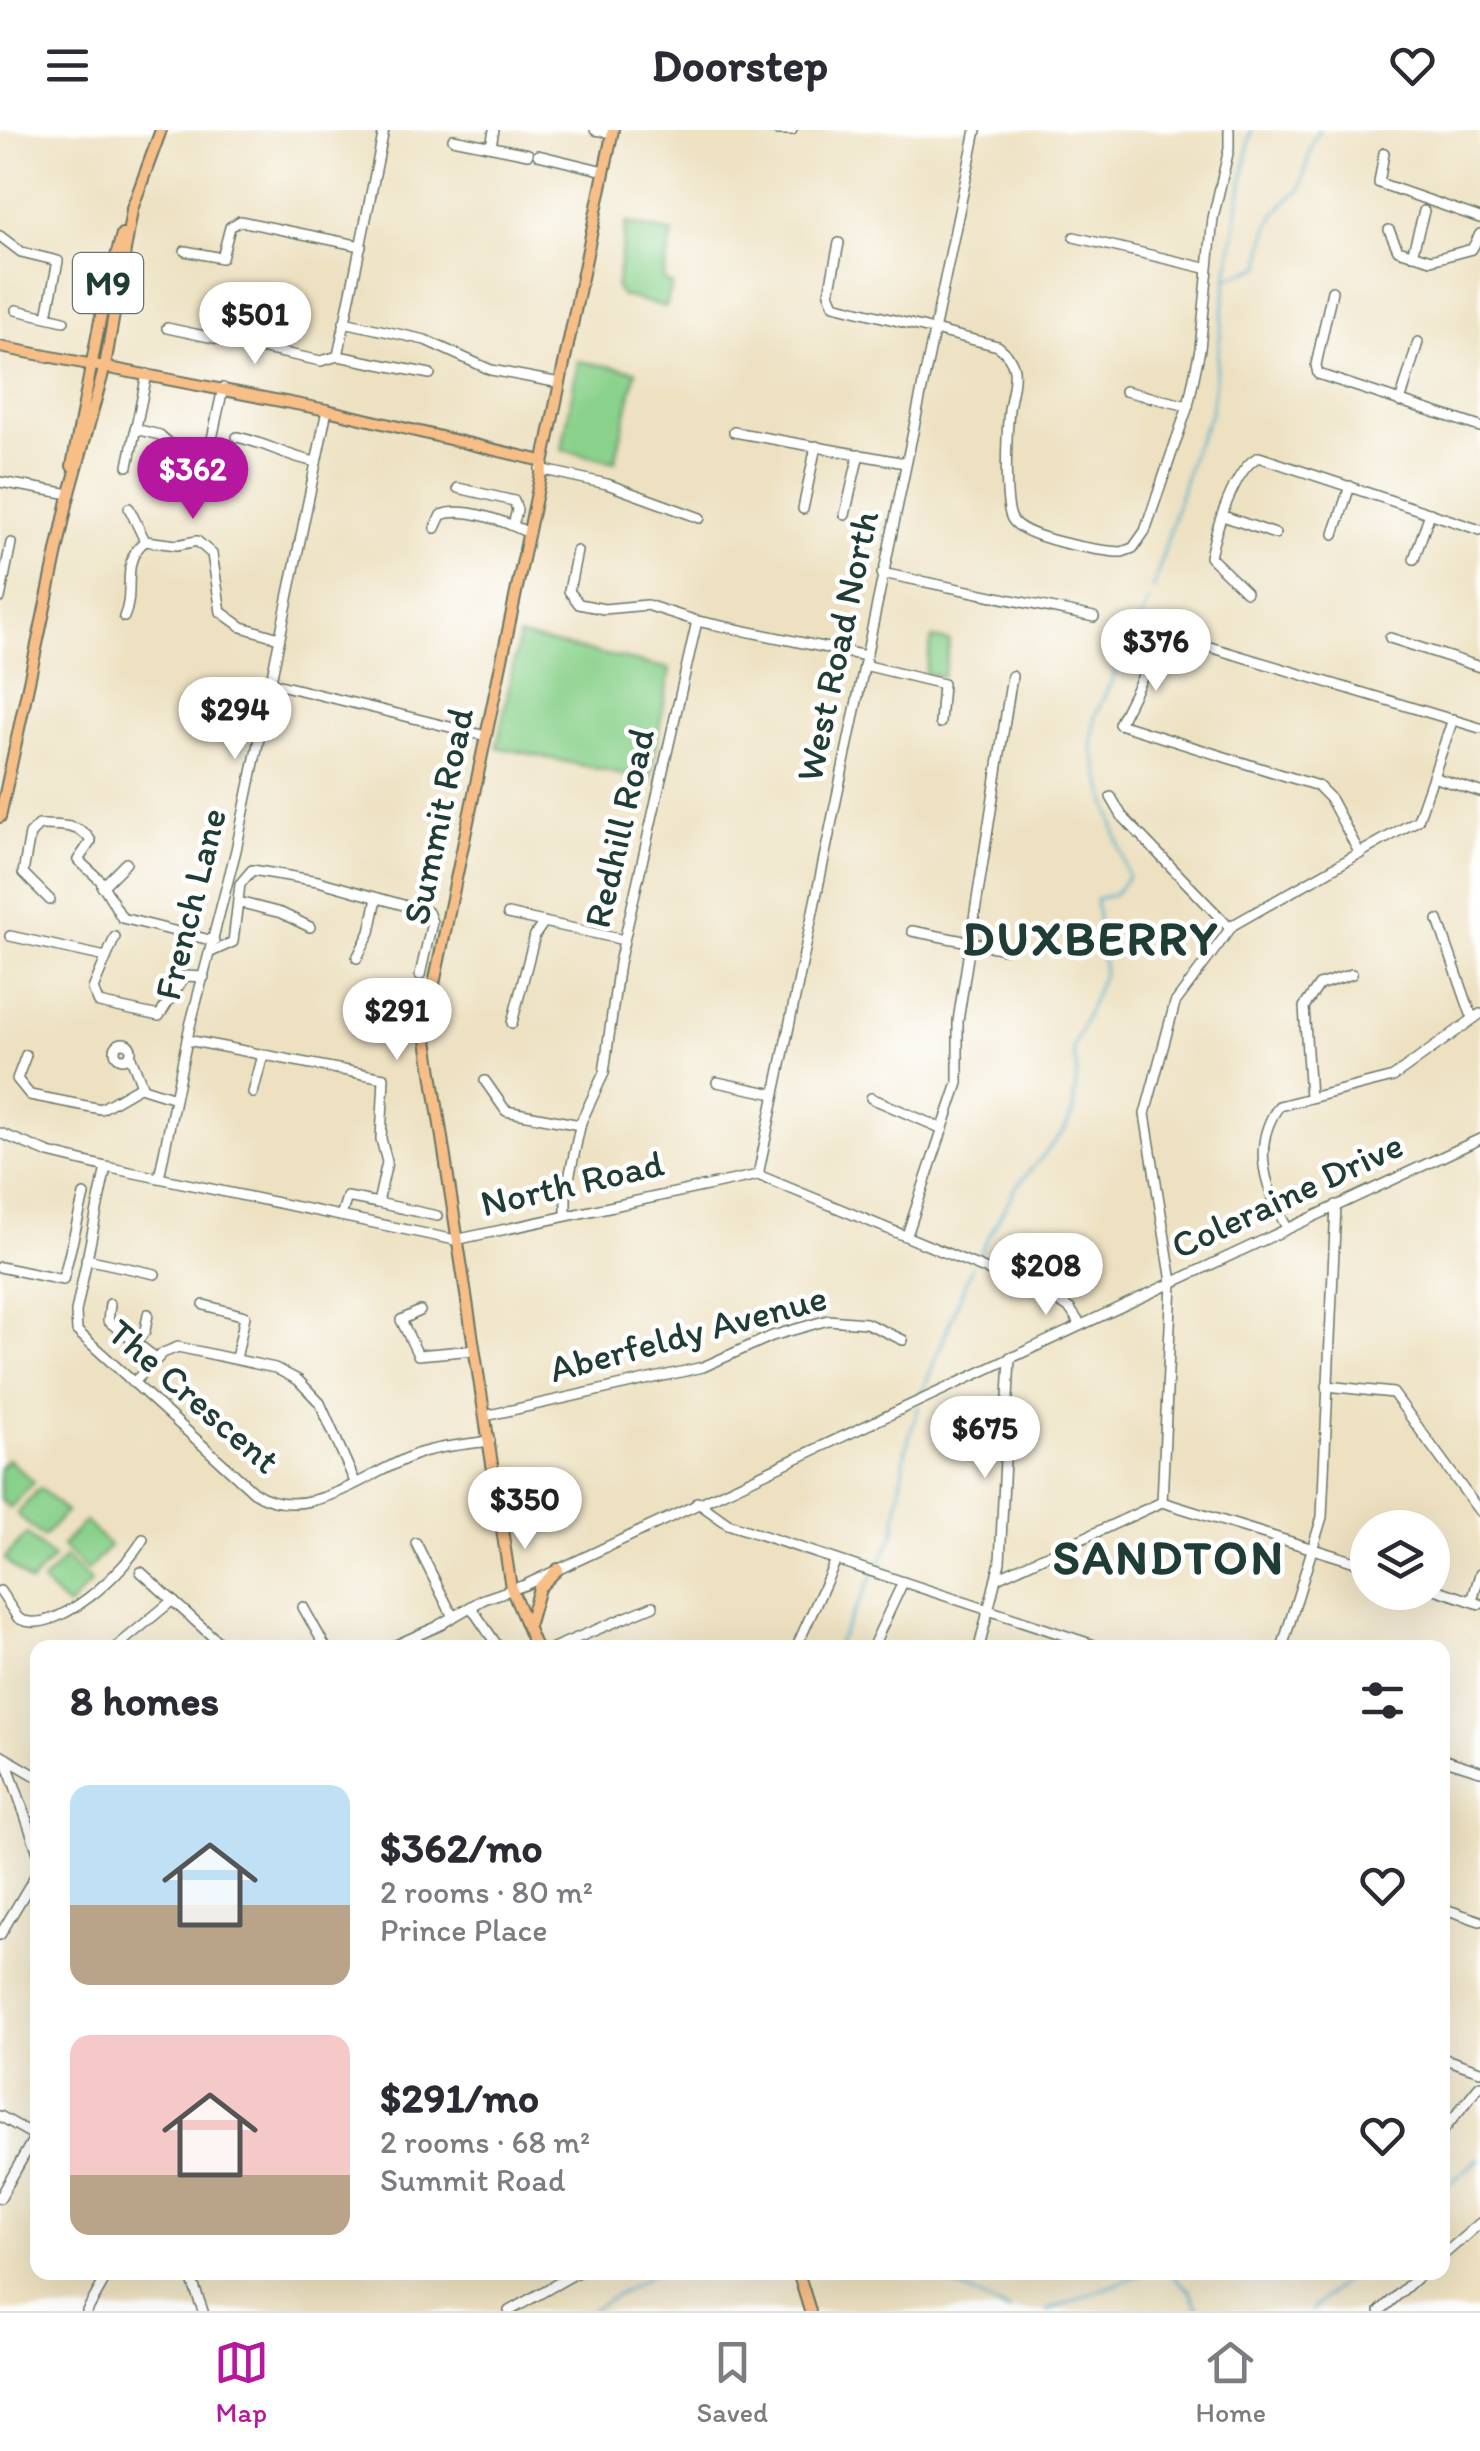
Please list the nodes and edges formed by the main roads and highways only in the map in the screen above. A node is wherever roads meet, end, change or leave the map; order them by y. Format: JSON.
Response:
{"nodes":[{"id":1,"x":161,"y":130,"type":"edge"},
{"id":2,"x":612,"y":131,"type":"edge"},
{"id":3,"x":0,"y":347,"type":"edge"},
{"id":4,"x":50,"y":355,"type":"junction"},
{"id":5,"x":98,"y":364,"type":"junction"},
{"id":6,"x":84,"y":406,"type":"junction"},
{"id":7,"x":541,"y":465,"type":"junction"},
{"id":8,"x":68,"y":496,"type":"junction"},
{"id":9,"x":0,"y":817,"type":"edge"},
{"id":10,"x":558,"y":1569,"type":"road end"},
{"id":11,"x":515,"y":1589,"type":"junction"},
{"id":12,"x":529,"y":1622,"type":"junction"},
{"id":13,"x":535,"y":1640,"type":"edge"},
{"id":14,"x":535,"y":1640,"type":"edge"},
{"id":15,"x":800,"y":2280,"type":"edge"},
{"id":16,"x":809,"y":2310,"type":"edge"}],
"edges":[{"from":1,"to":5,"type":"main road","number":"M9"},
{"from":2,"to":7,"type":"main road","name":"Summit Road"},
{"from":3,"to":4,"type":"main road"},
{"from":4,"to":5,"type":"main road"},
{"from":4,"to":6,"type":"main road"},
{"from":5,"to":6,"type":"main road","number":"M9"},
{"from":5,"to":7,"type":"main road"},
{"from":5,"to":8,"type":"main road","number":"M9"},
{"from":6,"to":8,"type":"main road","number":"M9"},
{"from":7,"to":11,"type":"main road","name":"Summit Road"},
{"from":8,"to":9,"type":"main road","number":"M9"},
{"from":10,"to":12,"type":"main road"},
{"from":11,"to":12,"type":"main road"},
{"from":11,"to":13,"type":"main road"},
{"from":12,"to":14,"type":"main road"},
{"from":15,"to":16,"type":"main road"}]}
